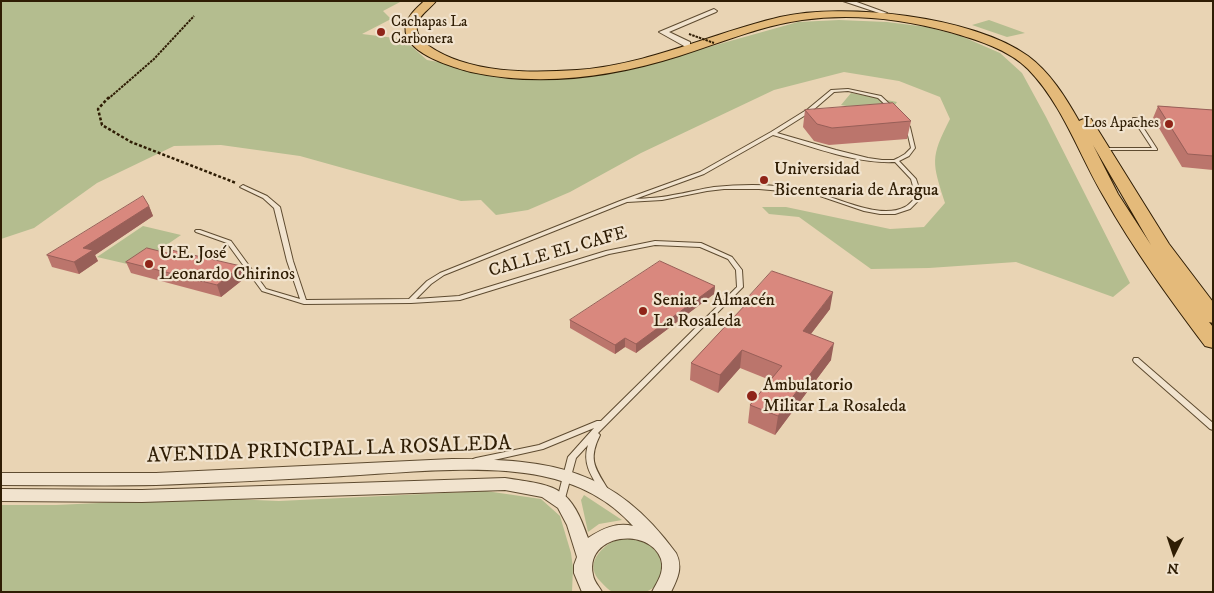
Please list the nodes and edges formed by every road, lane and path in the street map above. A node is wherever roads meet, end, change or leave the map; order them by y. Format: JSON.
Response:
{"nodes":[{"id":1,"x":431,"y":1,"type":"edge"},
{"id":2,"x":443,"y":1,"type":"edge"},
{"id":3,"x":846,"y":1,"type":"edge"},
{"id":4,"x":714,"y":11,"type":"dead end"},
{"id":5,"x":884,"y":13,"type":"junction"},
{"id":6,"x":194,"y":16,"type":"dead end"},
{"id":7,"x":688,"y":39,"type":"junction"},
{"id":8,"x":714,"y":43,"type":"dead end"},
{"id":9,"x":896,"y":112,"type":"edge"},
{"id":10,"x":902,"y":119,"type":"edge"},
{"id":11,"x":1134,"y":119,"type":"dead end"},
{"id":12,"x":773,"y":133,"type":"junction"},
{"id":13,"x":1103,"y":149,"type":"junction"},
{"id":14,"x":896,"y":161,"type":"junction"},
{"id":15,"x":243,"y":187,"type":"joint"},
{"id":16,"x":622,"y":202,"type":"junction"},
{"id":17,"x":198,"y":231,"type":"dead end"},
{"id":18,"x":411,"y":301,"type":"junction"},
{"id":19,"x":304,"y":302,"type":"junction"},
{"id":20,"x":1213,"y":317,"type":"edge"},
{"id":21,"x":1213,"y":342,"type":"edge"},
{"id":22,"x":1136,"y":360,"type":"dead end"},
{"id":23,"x":604,"y":422,"type":"junction"},
{"id":24,"x":1213,"y":427,"type":"edge"},
{"id":25,"x":452,"y":466,"type":"junction"},
{"id":26,"x":567,"y":474,"type":"junction"},
{"id":27,"x":1,"y":479,"type":"edge"},
{"id":28,"x":608,"y":494,"type":"junction"},
{"id":29,"x":1,"y":495,"type":"edge"},
{"id":30,"x":561,"y":500,"type":"junction"},
{"id":31,"x":662,"y":546,"type":"junction"},
{"id":32,"x":585,"y":555,"type":"junction"},
{"id":33,"x":590,"y":591,"type":"edge"},
{"id":34,"x":661,"y":592,"type":"edge"}],
"edges":[{"from":1,"to":21,"type":"main road"},
{"from":2,"to":7,"type":"main road"},
{"from":3,"to":5,"type":"street"},
{"from":4,"to":7,"type":"street"},
{"from":5,"to":7,"type":"main road"},
{"from":5,"to":13,"type":"main road"},
{"from":6,"to":15,"type":"path"},
{"from":7,"to":8,"type":"path","bridge":true},
{"from":9,"to":12,"type":"lane"},
{"from":10,"to":14,"type":"lane"},
{"from":11,"to":13,"type":"lane"},
{"from":12,"to":14,"type":"lane"},
{"from":12,"to":16,"type":"lane"},
{"from":13,"to":20,"type":"main road"},
{"from":14,"to":16,"type":"lane"},
{"from":15,"to":19,"type":"lane"},
{"from":16,"to":18,"type":"lane"},
{"from":17,"to":19,"type":"lane","name":"CALLE EL CAFE"},
{"from":18,"to":19,"type":"lane","name":"CALLE EL CAFE"},
{"from":18,"to":23,"type":"lane","name":"CALLE EL CAFE"},
{"from":22,"to":24,"type":"lane"},
{"from":23,"to":25,"type":"lane"},
{"from":23,"to":26,"type":"lane"},
{"from":23,"to":28,"type":"lane"},
{"from":25,"to":26,"type":"street","name":"AVENIDA PRINCIPAL LA ROSALEDA"},
{"from":25,"to":27,"type":"street","name":"AVENIDA PRINCIPAL LA ROSALEDA"},
{"from":26,"to":28,"type":"street","name":"AVENIDA PRINCIPAL LA ROSALEDA"},
{"from":26,"to":30,"type":"lane"},
{"from":28,"to":31,"type":"street","name":"AVENIDA PRINCIPAL LA ROSALEDA"},
{"from":29,"to":30,"type":"street","name":"AVENIDA PRINCIPAL LA ROSALEDA"},
{"from":30,"to":32,"type":"street"},
{"from":31,"to":32,"type":"street"},
{"from":31,"to":34,"type":"street"},
{"from":32,"to":33,"type":"street"}]}
